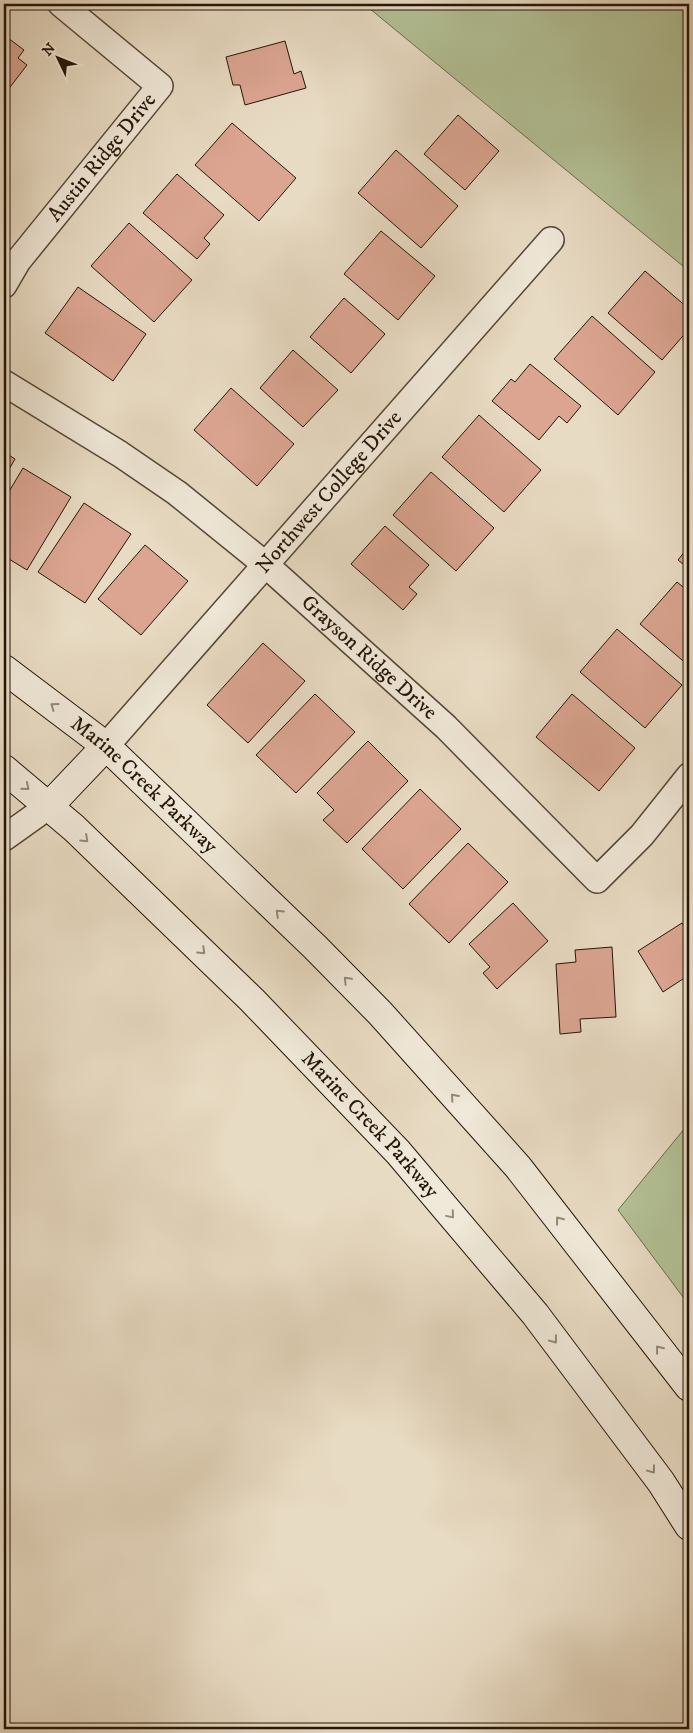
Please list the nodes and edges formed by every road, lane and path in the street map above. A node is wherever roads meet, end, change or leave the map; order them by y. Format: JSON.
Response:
{"nodes":[{"id":1,"x":61,"y":4,"type":"edge"},
{"id":2,"x":551,"y":240,"type":"dead end"},
{"id":3,"x":4,"y":285,"type":"edge"},
{"id":4,"x":4,"y":383,"type":"edge"},
{"id":5,"x":266,"y":565,"type":"junction"},
{"id":6,"x":4,"y":669,"type":"edge"},
{"id":7,"x":106,"y":746,"type":"junction"},
{"id":8,"x":4,"y":768,"type":"edge"},
{"id":9,"x":689,"y":776,"type":"edge"},
{"id":10,"x":49,"y":806,"type":"junction"},
{"id":11,"x":4,"y":838,"type":"edge"},
{"id":12,"x":689,"y":1387,"type":"edge"},
{"id":13,"x":689,"y":1526,"type":"edge"}],
"edges":[{"from":1,"to":3,"type":"street","name":"Austin Ridge Drive"},
{"from":2,"to":5,"type":"street","name":"Northwest College Drive"},
{"from":4,"to":5,"type":"street","name":"Grayson Ridge Drive"},
{"from":5,"to":7,"type":"street","name":"Northwest College Drive"},
{"from":5,"to":9,"type":"street","name":"Grayson Ridge Drive"},
{"from":7,"to":6,"type":"main road","name":"Marine Creek Parkway","one_way":true},
{"from":7,"to":10,"type":"main road"},
{"from":12,"to":7,"type":"main road","name":"Marine Creek Parkway","one_way":true},
{"from":8,"to":10,"type":"main road","name":"Marine Creek Parkway","one_way":true},
{"from":10,"to":11,"type":"street"},
{"from":10,"to":13,"type":"main road","name":"Marine Creek Parkway","one_way":true}]}
